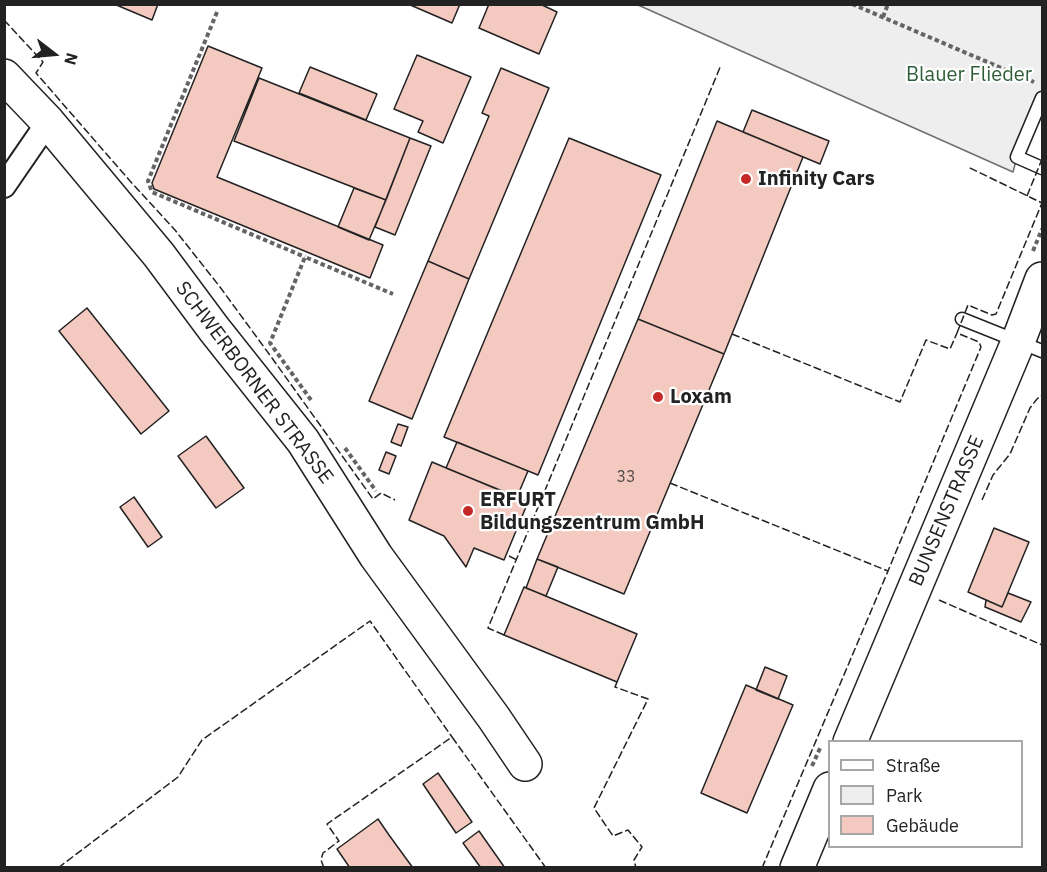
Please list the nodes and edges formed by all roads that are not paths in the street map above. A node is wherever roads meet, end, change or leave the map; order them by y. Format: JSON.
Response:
{"nodes":[{"id":1,"x":4,"y":76,"type":"edge"},
{"id":2,"x":1042,"y":91,"type":"edge"},
{"id":3,"x":48,"y":122,"type":"junction"},
{"id":4,"x":1042,"y":168,"type":"edge"},
{"id":5,"x":4,"y":186,"type":"edge"},
{"id":6,"x":1042,"y":279,"type":"edge"},
{"id":7,"x":962,"y":319,"type":"dead end"},
{"id":8,"x":1030,"y":346,"type":"edge"},
{"id":9,"x":850,"y":740,"type":"edge"},
{"id":10,"x":525,"y":764,"type":"dead end"},
{"id":11,"x":828,"y":799,"type":"edge"},
{"id":12,"x":823,"y":824,"type":"edge"},
{"id":13,"x":797,"y":867,"type":"edge"}],
"edges":[{"from":1,"to":3,"type":"street","name":"SCHWERBORNER STRASSE"},
{"from":2,"to":4,"type":"lane"},
{"from":3,"to":5,"type":"street"},
{"from":3,"to":10,"type":"street","name":"SCHWERBORNER STRASSE"},
{"from":6,"to":8,"type":"street","name":"BUNSENSTRASSE"},
{"from":7,"to":8,"type":"lane"},
{"from":8,"to":9,"type":"street","name":"BUNSENSTRASSE"},
{"from":11,"to":12,"type":"street"},
{"from":12,"to":13,"type":"street"}]}
